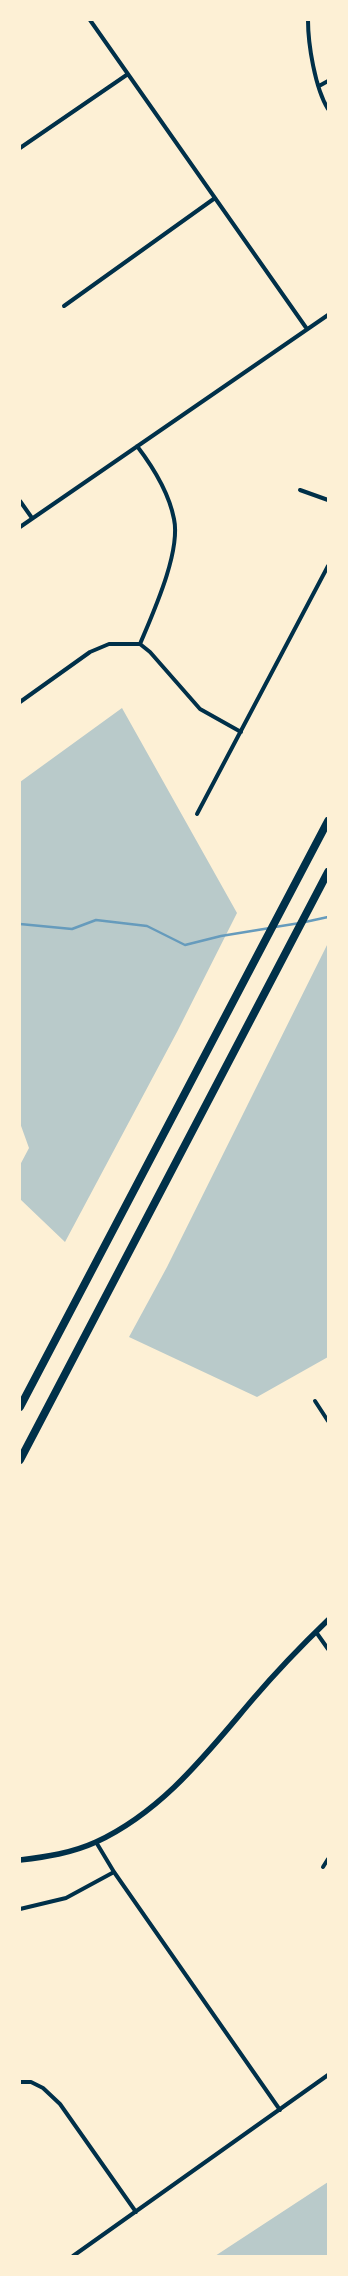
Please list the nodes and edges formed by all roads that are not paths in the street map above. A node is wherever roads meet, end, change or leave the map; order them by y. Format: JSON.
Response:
{"nodes":[{"id":1,"x":90,"y":20,"type":"edge"},
{"id":2,"x":308,"y":20,"type":"edge"},
{"id":3,"x":128,"y":74,"type":"junction"},
{"id":4,"x":328,"y":82,"type":"edge"},
{"id":5,"x":319,"y":86,"type":"junction"},
{"id":6,"x":328,"y":109,"type":"edge"},
{"id":7,"x":20,"y":148,"type":"edge"},
{"id":8,"x":215,"y":198,"type":"junction"},
{"id":9,"x":64,"y":306,"type":"dead end"},
{"id":10,"x":328,"y":314,"type":"edge"},
{"id":11,"x":307,"y":329,"type":"junction"},
{"id":12,"x":137,"y":446,"type":"junction"},
{"id":13,"x":300,"y":490,"type":"dead end"},
{"id":14,"x":328,"y":500,"type":"edge"},
{"id":15,"x":20,"y":501,"type":"edge"},
{"id":16,"x":32,"y":518,"type":"junction"},
{"id":17,"x":20,"y":527,"type":"edge"},
{"id":18,"x":328,"y":566,"type":"edge"},
{"id":19,"x":140,"y":644,"type":"junction"},
{"id":20,"x":20,"y":702,"type":"edge"},
{"id":21,"x":241,"y":732,"type":"junction"},
{"id":22,"x":197,"y":814,"type":"dead end"},
{"id":23,"x":328,"y":821,"type":"edge"},
{"id":24,"x":328,"y":872,"type":"edge"},
{"id":25,"x":315,"y":1401,"type":"dead end"},
{"id":26,"x":20,"y":1407,"type":"edge"},
{"id":27,"x":328,"y":1421,"type":"edge"},
{"id":28,"x":20,"y":1460,"type":"edge"},
{"id":29,"x":328,"y":1620,"type":"edge"},
{"id":30,"x":316,"y":1632,"type":"junction"},
{"id":31,"x":328,"y":1649,"type":"edge"},
{"id":32,"x":96,"y":1842,"type":"junction"},
{"id":33,"x":328,"y":1858,"type":"edge"},
{"id":34,"x":20,"y":1860,"type":"edge"},
{"id":35,"x":323,"y":1867,"type":"dead end"},
{"id":36,"x":114,"y":1872,"type":"junction"},
{"id":37,"x":20,"y":1909,"type":"edge"},
{"id":38,"x":328,"y":2075,"type":"edge"},
{"id":39,"x":20,"y":2082,"type":"edge"},
{"id":40,"x":280,"y":2110,"type":"junction"},
{"id":41,"x":136,"y":2212,"type":"junction"},
{"id":42,"x":73,"y":2256,"type":"edge"}],
"edges":[{"from":1,"to":3,"type":"street"},
{"from":2,"to":5,"type":"street"},
{"from":3,"to":7,"type":"street"},
{"from":3,"to":8,"type":"street"},
{"from":4,"to":5,"type":"street"},
{"from":5,"to":6,"type":"street"},
{"from":8,"to":9,"type":"street"},
{"from":8,"to":11,"type":"street"},
{"from":10,"to":11,"type":"street"},
{"from":11,"to":12,"type":"street"},
{"from":12,"to":16,"type":"street"},
{"from":12,"to":19,"type":"street"},
{"from":13,"to":14,"type":"street"},
{"from":15,"to":16,"type":"street"},
{"from":16,"to":17,"type":"street"},
{"from":18,"to":21,"type":"street"},
{"from":19,"to":20,"type":"street"},
{"from":19,"to":21,"type":"street"},
{"from":21,"to":22,"type":"street"},
{"from":23,"to":26,"type":"highway"},
{"from":24,"to":28,"type":"highway"},
{"from":25,"to":27,"type":"street"},
{"from":29,"to":30,"type":"street"},
{"from":30,"to":31,"type":"street"},
{"from":30,"to":32,"type":"street"},
{"from":32,"to":34,"type":"street"},
{"from":32,"to":36,"type":"street"},
{"from":33,"to":35,"type":"street"},
{"from":36,"to":37,"type":"street"},
{"from":36,"to":40,"type":"street"},
{"from":38,"to":40,"type":"street"},
{"from":39,"to":41,"type":"street"},
{"from":40,"to":41,"type":"street"},
{"from":41,"to":42,"type":"street"}]}
